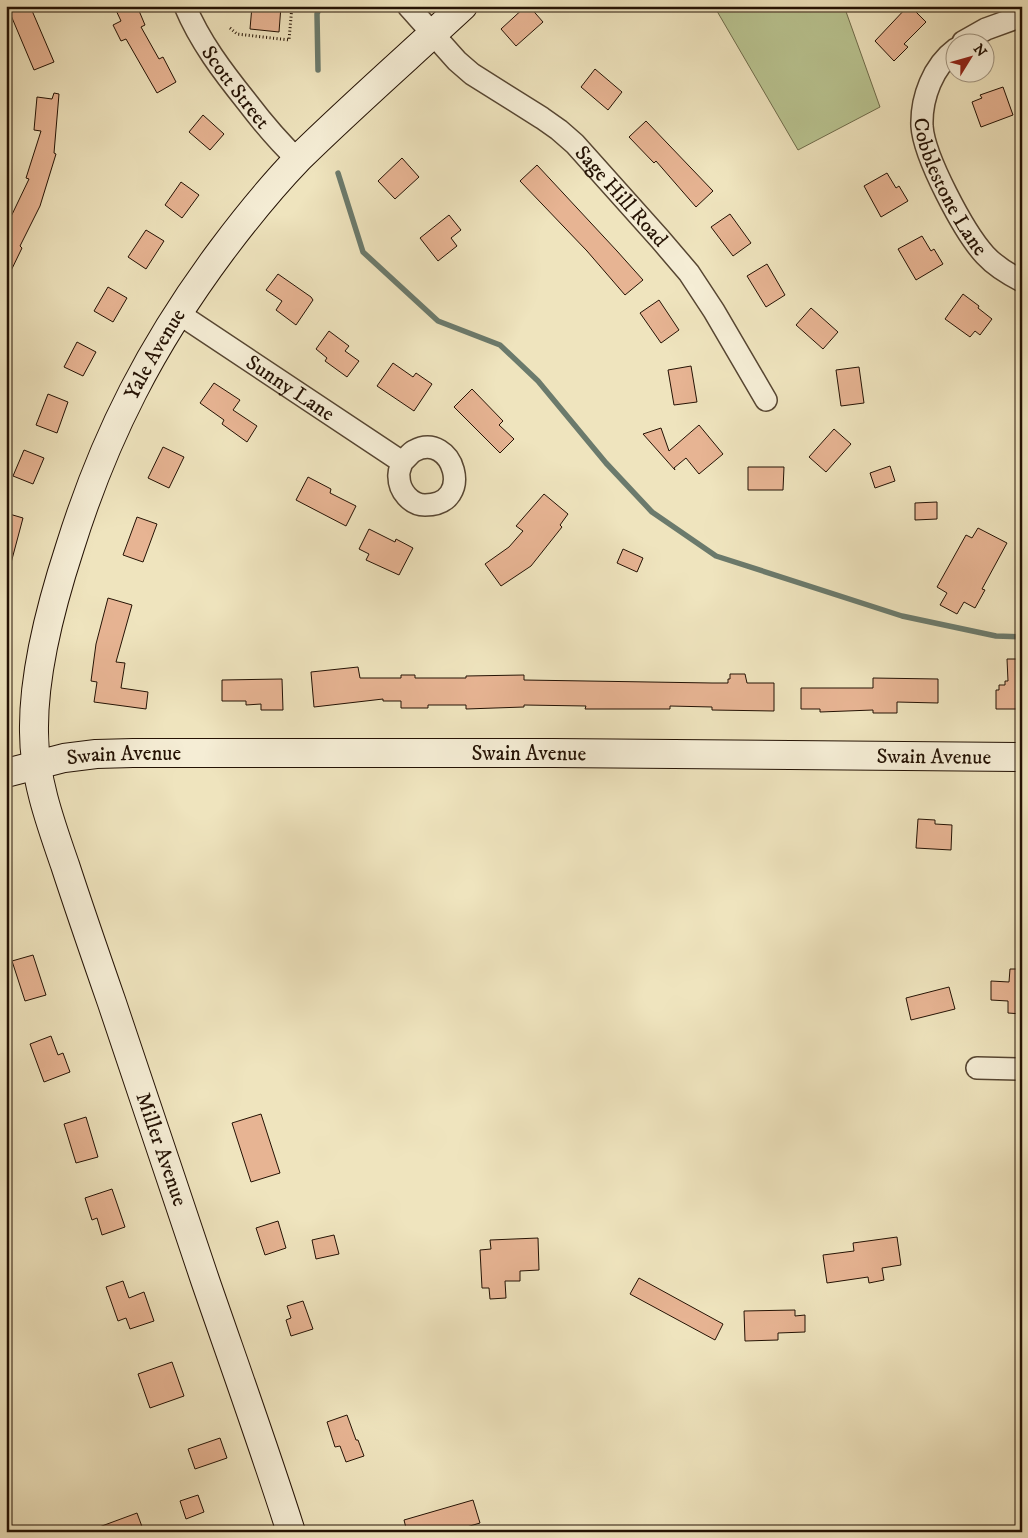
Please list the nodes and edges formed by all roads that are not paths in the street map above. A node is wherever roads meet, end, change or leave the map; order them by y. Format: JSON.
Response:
{"nodes":[{"id":1,"x":185,"y":6,"type":"edge"},
{"id":2,"x":408,"y":6,"type":"edge"},
{"id":3,"x":463,"y":6,"type":"edge"},
{"id":4,"x":1022,"y":16,"type":"edge"},
{"id":5,"x":981,"y":32,"type":"edge"},
{"id":6,"x":432,"y":34,"type":"junction"},
{"id":7,"x":946,"y":58,"type":"edge"},
{"id":8,"x":298,"y":160,"type":"junction"},
{"id":9,"x":1022,"y":282,"type":"edge"},
{"id":10,"x":178,"y":314,"type":"junction"},
{"id":11,"x":766,"y":400,"type":"dead end"},
{"id":12,"x":402,"y":462,"type":"dead end"},
{"id":13,"x":1022,"y":757,"type":"edge"},
{"id":14,"x":37,"y":765,"type":"junction"},
{"id":15,"x":6,"y":773,"type":"edge"},
{"id":16,"x":977,"y":1068,"type":"dead end"},
{"id":17,"x":1022,"y":1069,"type":"edge"},
{"id":18,"x":286,"y":1530,"type":"edge"}],
"edges":[{"from":1,"to":8,"type":"street","name":"Scott Street"},
{"from":2,"to":6,"type":"street","name":"Sage Hill Road"},
{"from":3,"to":6,"type":"main road","name":"Yale Avenue"},
{"from":4,"to":5,"type":"street"},
{"from":6,"to":8,"type":"main road","name":"Yale Avenue"},
{"from":6,"to":11,"type":"street","name":"Sage Hill Road"},
{"from":7,"to":9,"type":"street","name":"Cobblestone Lane"},
{"from":8,"to":10,"type":"main road","name":"Yale Avenue"},
{"from":10,"to":12,"type":"street","name":"Sunny Lane"},
{"from":10,"to":14,"type":"main road","name":"Yale Avenue"},
{"from":13,"to":14,"type":"main road","name":"Swain Avenue"},
{"from":14,"to":15,"type":"main road"},
{"from":14,"to":18,"type":"main road","name":"Miller Avenue"},
{"from":16,"to":17,"type":"street"}]}
